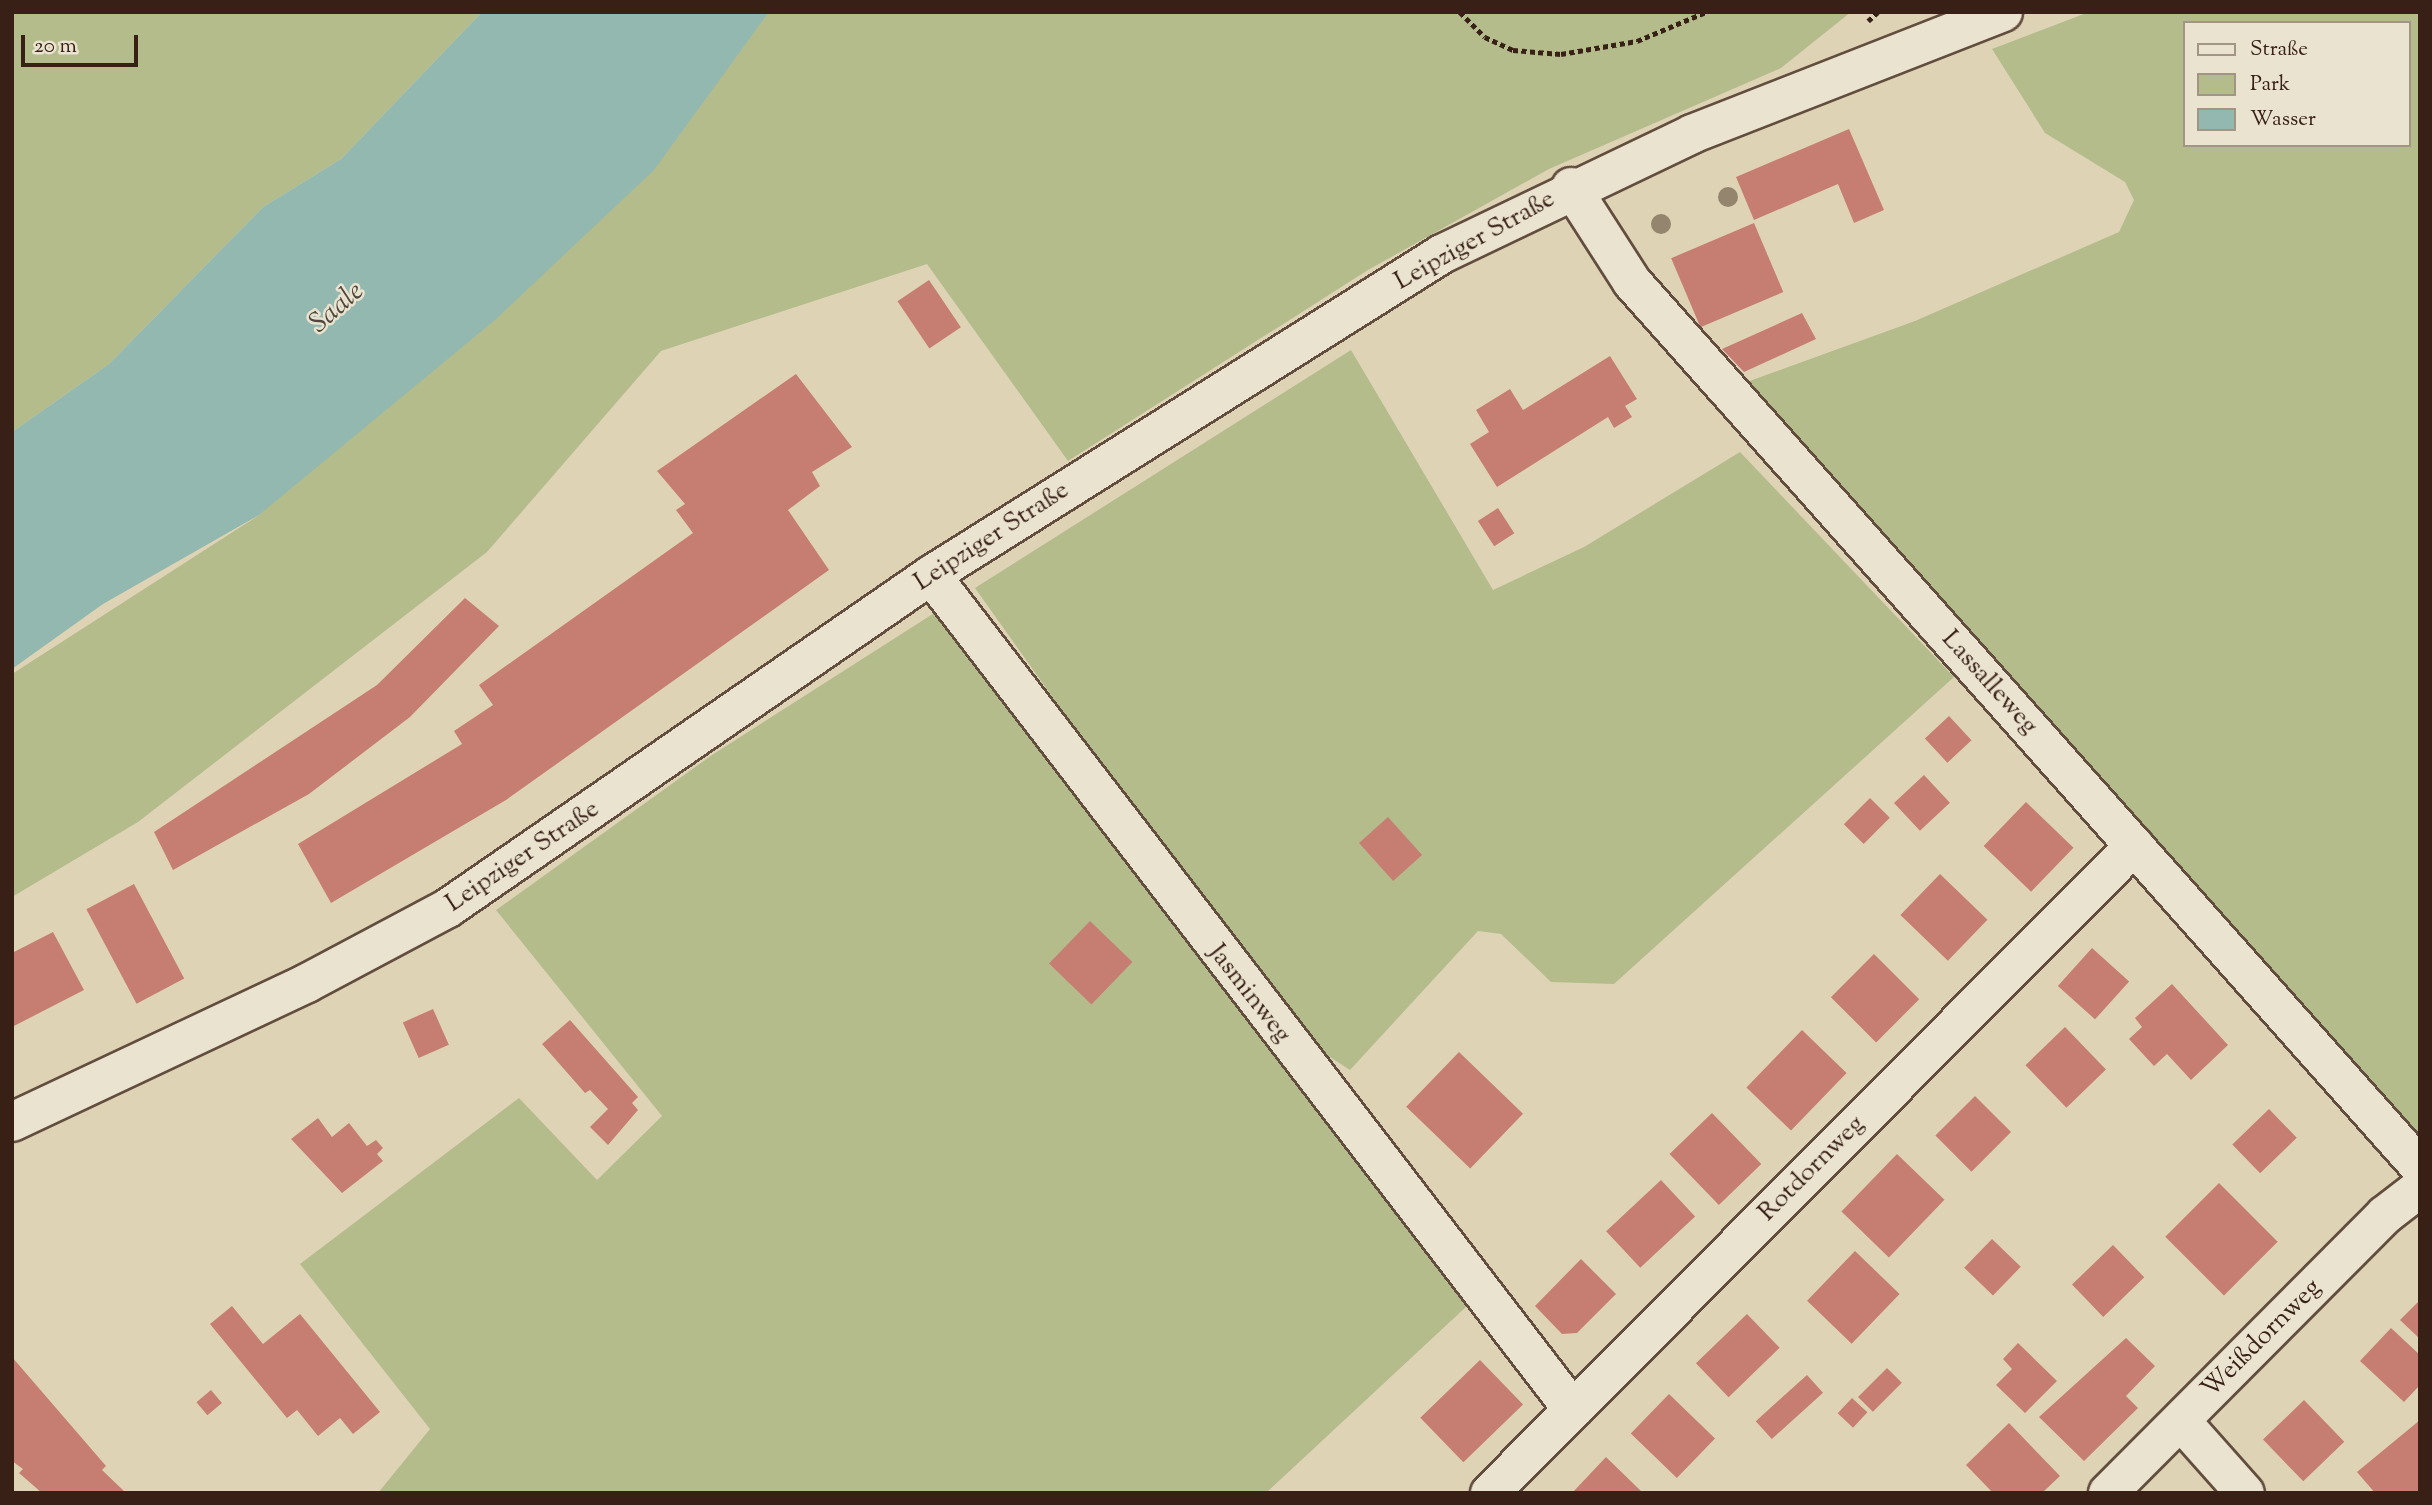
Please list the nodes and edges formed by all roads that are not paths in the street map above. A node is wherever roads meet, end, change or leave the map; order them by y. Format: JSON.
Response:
{"nodes":[{"id":1,"x":2003,"y":12,"type":"edge"},
{"id":2,"x":1572,"y":187,"type":"junction"},
{"id":3,"x":931,"y":575,"type":"junction"},
{"id":4,"x":2134,"y":846,"type":"junction"},
{"id":5,"x":12,"y":1122,"type":"edge"},
{"id":6,"x":2420,"y":1167,"type":"edge"},
{"id":7,"x":2420,"y":1188,"type":"edge"},
{"id":8,"x":1573,"y":1410,"type":"junction"},
{"id":9,"x":2180,"y":1421,"type":"junction"},
{"id":10,"x":1490,"y":1493,"type":"edge"},
{"id":11,"x":2108,"y":1493,"type":"edge"},
{"id":12,"x":2245,"y":1493,"type":"edge"}],
"edges":[{"from":1,"to":2,"type":"street","name":"Leipziger Straße"},
{"from":2,"to":3,"type":"street","name":"Leipziger Straße"},
{"from":2,"to":4,"type":"street","name":"Lassalleweg"},
{"from":3,"to":5,"type":"street","name":"Leipziger Straße"},
{"from":3,"to":8,"type":"street","name":"Jasminweg"},
{"from":4,"to":6,"type":"street","name":"Lassalleweg"},
{"from":4,"to":8,"type":"street","name":"Rotdornweg"},
{"from":7,"to":9,"type":"street","name":"Weißdornweg"},
{"from":8,"to":10,"type":"street","name":"Rotdornweg"},
{"from":9,"to":11,"type":"street","name":"Weißdornweg"},
{"from":9,"to":12,"type":"street"}]}
